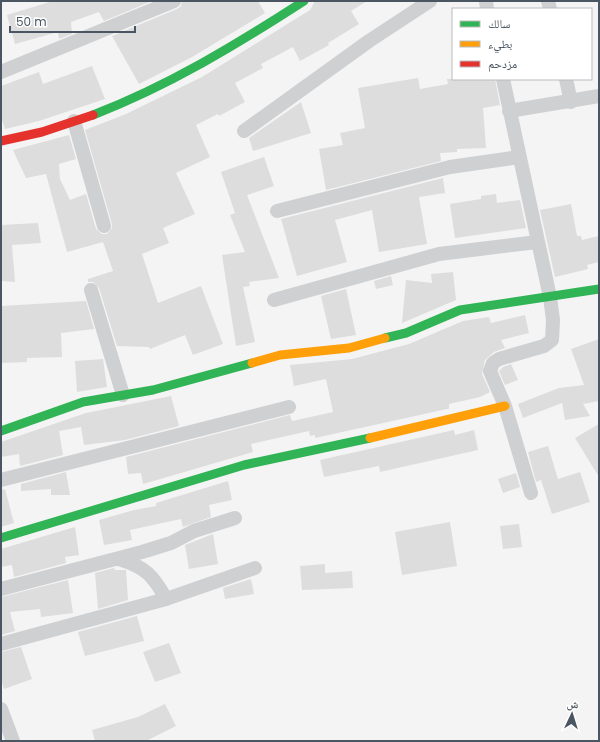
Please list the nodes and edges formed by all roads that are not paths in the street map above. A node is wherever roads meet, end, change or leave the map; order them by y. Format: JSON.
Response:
{"nodes":[{"id":1,"x":174,"y":1,"type":"edge"},
{"id":2,"x":303,"y":1,"type":"edge"},
{"id":3,"x":430,"y":1,"type":"edge"},
{"id":4,"x":1,"y":72,"type":"edge"},
{"id":5,"x":502,"y":80,"type":"edge"},
{"id":6,"x":566,"y":80,"type":"edge"},
{"id":7,"x":599,"y":96,"type":"edge"},
{"id":8,"x":571,"y":102,"type":"junction"},
{"id":9,"x":509,"y":112,"type":"junction"},
{"id":10,"x":74,"y":121,"type":"junction"},
{"id":11,"x":244,"y":131,"type":"dead end"},
{"id":12,"x":1,"y":141,"type":"edge"},
{"id":13,"x":519,"y":157,"type":"junction"},
{"id":14,"x":277,"y":211,"type":"dead end"},
{"id":15,"x":104,"y":226,"type":"dead end"},
{"id":16,"x":538,"y":242,"type":"junction"},
{"id":17,"x":599,"y":289,"type":"edge"},
{"id":18,"x":91,"y":290,"type":"dead end"},
{"id":19,"x":550,"y":298,"type":"junction"},
{"id":20,"x":274,"y":300,"type":"dead end"},
{"id":21,"x":123,"y":395,"type":"junction"},
{"id":22,"x":504,"y":406,"type":"junction"},
{"id":23,"x":288,"y":407,"type":"dead end"},
{"id":24,"x":1,"y":431,"type":"edge"},
{"id":25,"x":1,"y":480,"type":"edge"},
{"id":26,"x":531,"y":493,"type":"dead end"},
{"id":27,"x":235,"y":518,"type":"dead end"},
{"id":28,"x":1,"y":538,"type":"edge"},
{"id":29,"x":119,"y":559,"type":"junction"},
{"id":30,"x":255,"y":568,"type":"dead end"},
{"id":31,"x":1,"y":589,"type":"edge"},
{"id":32,"x":166,"y":599,"type":"junction"},
{"id":33,"x":1,"y":644,"type":"edge"},
{"id":34,"x":1,"y":709,"type":"edge"},
{"id":35,"x":13,"y":741,"type":"edge"}],
"edges":[{"from":1,"to":4,"type":"street"},
{"from":2,"to":10,"type":"street"},
{"from":3,"to":11,"type":"street"},
{"from":5,"to":9,"type":"street"},
{"from":6,"to":8,"type":"street"},
{"from":7,"to":8,"type":"street"},
{"from":8,"to":9,"type":"street"},
{"from":9,"to":13,"type":"street"},
{"from":10,"to":12,"type":"street"},
{"from":10,"to":15,"type":"street"},
{"from":13,"to":14,"type":"street"},
{"from":13,"to":16,"type":"street"},
{"from":16,"to":19,"type":"street"},
{"from":16,"to":20,"type":"street"},
{"from":17,"to":19,"type":"street"},
{"from":18,"to":21,"type":"street"},
{"from":19,"to":21,"type":"street"},
{"from":19,"to":22,"type":"street"},
{"from":21,"to":24,"type":"street"},
{"from":22,"to":26,"type":"street"},
{"from":22,"to":28,"type":"street"},
{"from":23,"to":25,"type":"street"},
{"from":27,"to":29,"type":"street"},
{"from":29,"to":31,"type":"street"},
{"from":29,"to":32,"type":"street"},
{"from":30,"to":32,"type":"street"},
{"from":32,"to":33,"type":"street"},
{"from":34,"to":35,"type":"street"}]}
